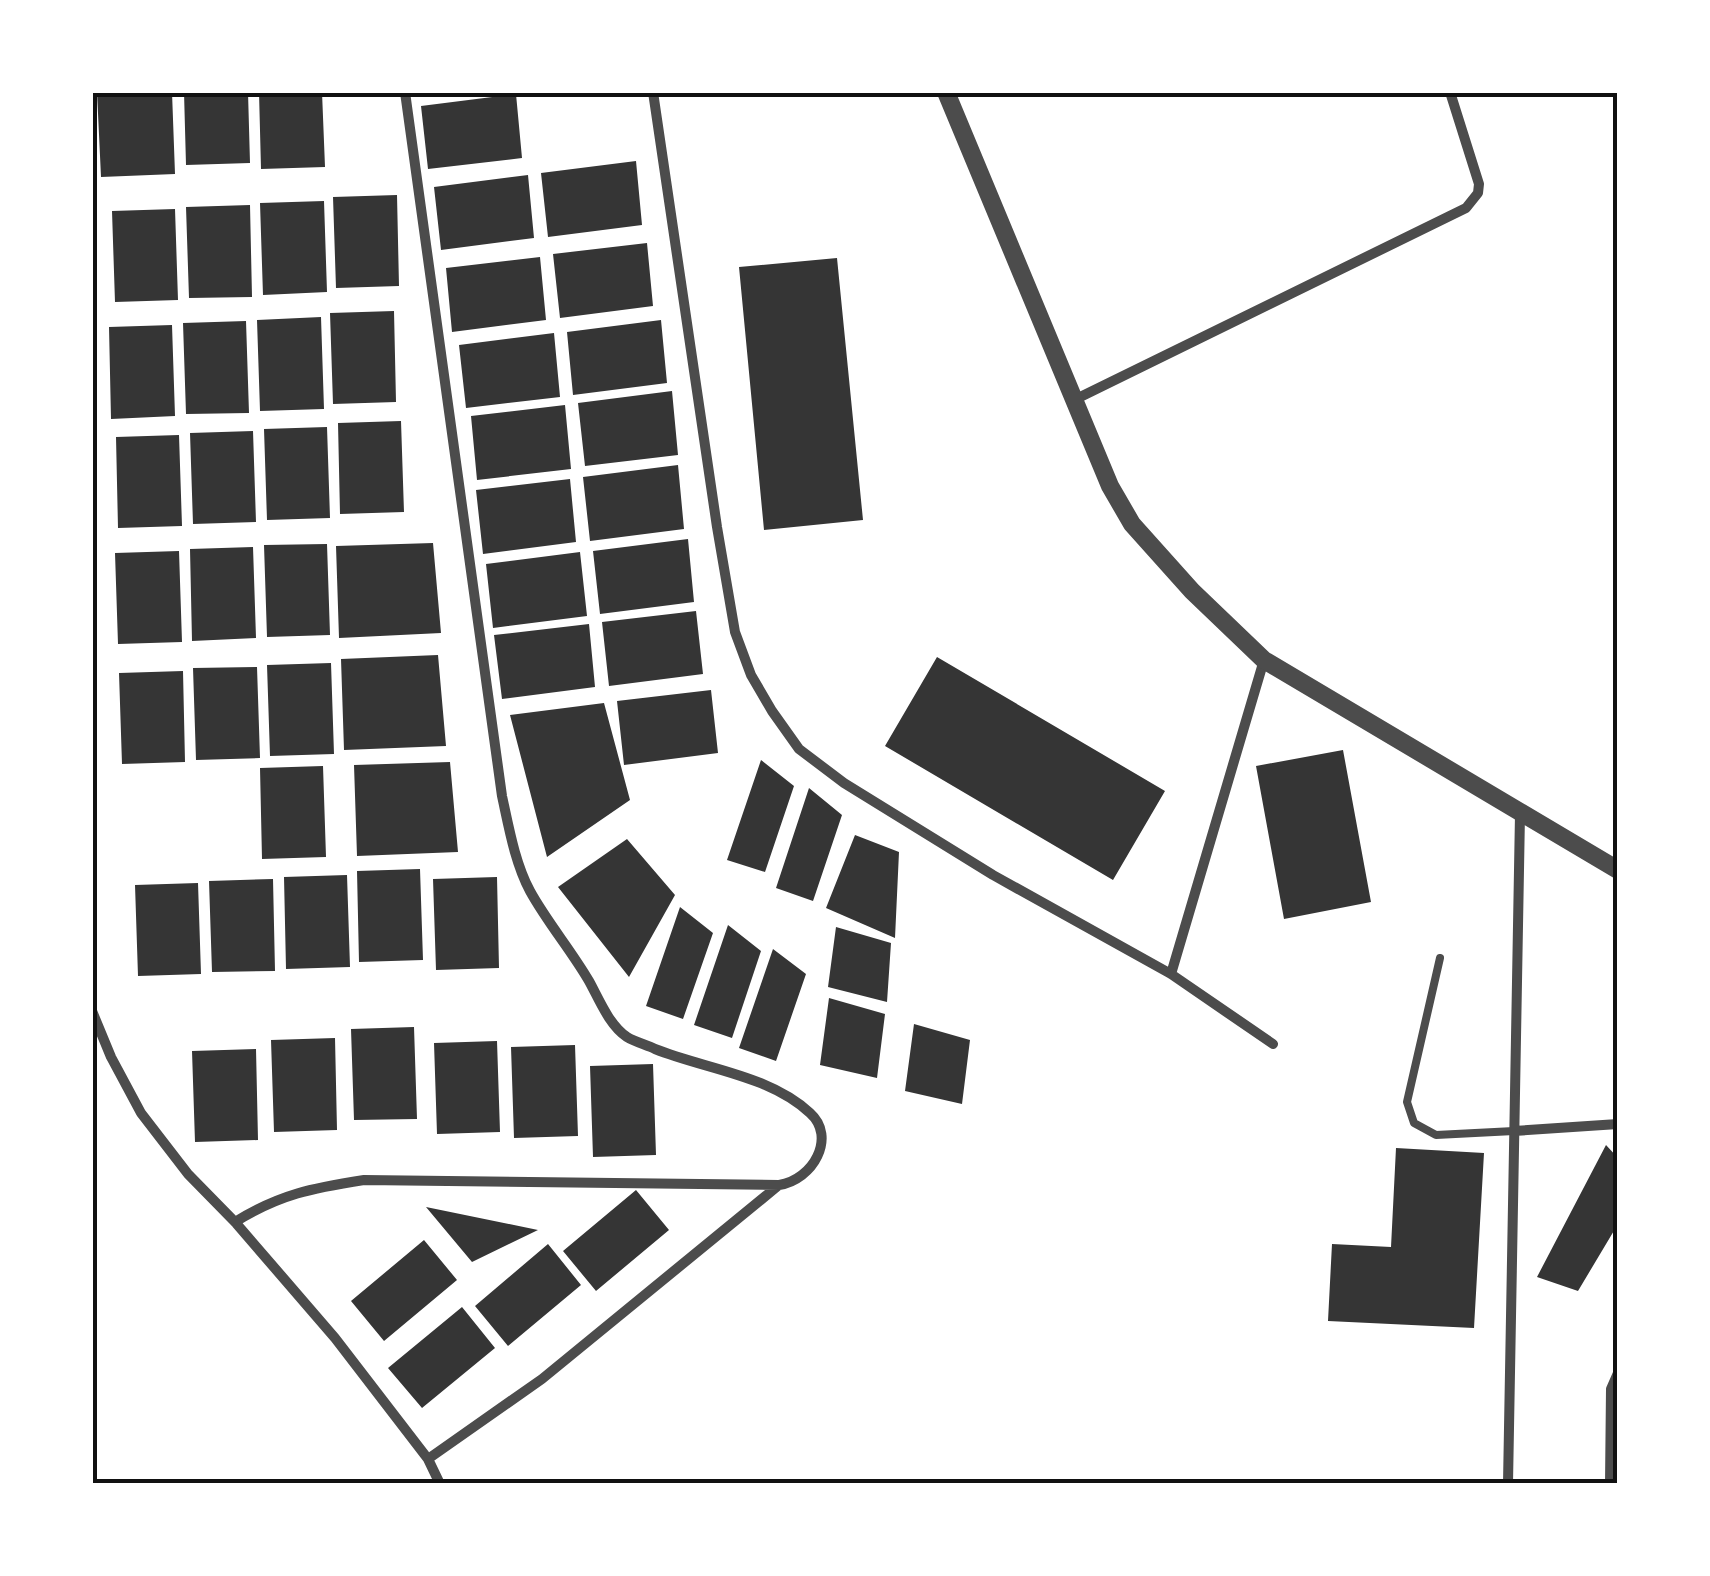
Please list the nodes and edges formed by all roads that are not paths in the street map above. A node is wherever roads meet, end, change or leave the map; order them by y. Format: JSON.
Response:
{"nodes":[{"id":1,"x":404,"y":92,"type":"edge"},
{"id":2,"x":653,"y":92,"type":"edge"},
{"id":3,"x":946,"y":92,"type":"edge"},
{"id":4,"x":1450,"y":92,"type":"edge"},
{"id":5,"x":1074,"y":400,"type":"junction"},
{"id":6,"x":1264,"y":660,"type":"junction"},
{"id":7,"x":1520,"y":814,"type":"junction"},
{"id":8,"x":1618,"y":870,"type":"edge"},
{"id":9,"x":1440,"y":958,"type":"dead end"},
{"id":10,"x":1171,"y":974,"type":"junction"},
{"id":11,"x":92,"y":1011,"type":"edge"},
{"id":12,"x":1273,"y":1044,"type":"dead end"},
{"id":13,"x":1618,"y":1124,"type":"edge"},
{"id":14,"x":1514,"y":1131,"type":"junction"},
{"id":15,"x":779,"y":1185,"type":"junction"},
{"id":16,"x":235,"y":1222,"type":"junction"},
{"id":17,"x":1618,"y":1373,"type":"edge"},
{"id":18,"x":428,"y":1459,"type":"junction"},
{"id":19,"x":440,"y":1484,"type":"edge"},
{"id":20,"x":1508,"y":1484,"type":"edge"},
{"id":21,"x":1610,"y":1484,"type":"edge"}],
"edges":[{"from":1,"to":15,"type":"street"},
{"from":2,"to":10,"type":"street"},
{"from":3,"to":5,"type":"street"},
{"from":4,"to":5,"type":"street"},
{"from":5,"to":6,"type":"street"},
{"from":6,"to":7,"type":"street"},
{"from":6,"to":10,"type":"street"},
{"from":7,"to":8,"type":"street"},
{"from":7,"to":14,"type":"street"},
{"from":9,"to":14,"type":"lane"},
{"from":10,"to":12,"type":"street"},
{"from":11,"to":16,"type":"street"},
{"from":13,"to":14,"type":"street"},
{"from":14,"to":20,"type":"street"},
{"from":15,"to":16,"type":"street"},
{"from":15,"to":18,"type":"street"},
{"from":16,"to":18,"type":"street"},
{"from":17,"to":21,"type":"street"},
{"from":18,"to":19,"type":"street"}]}
